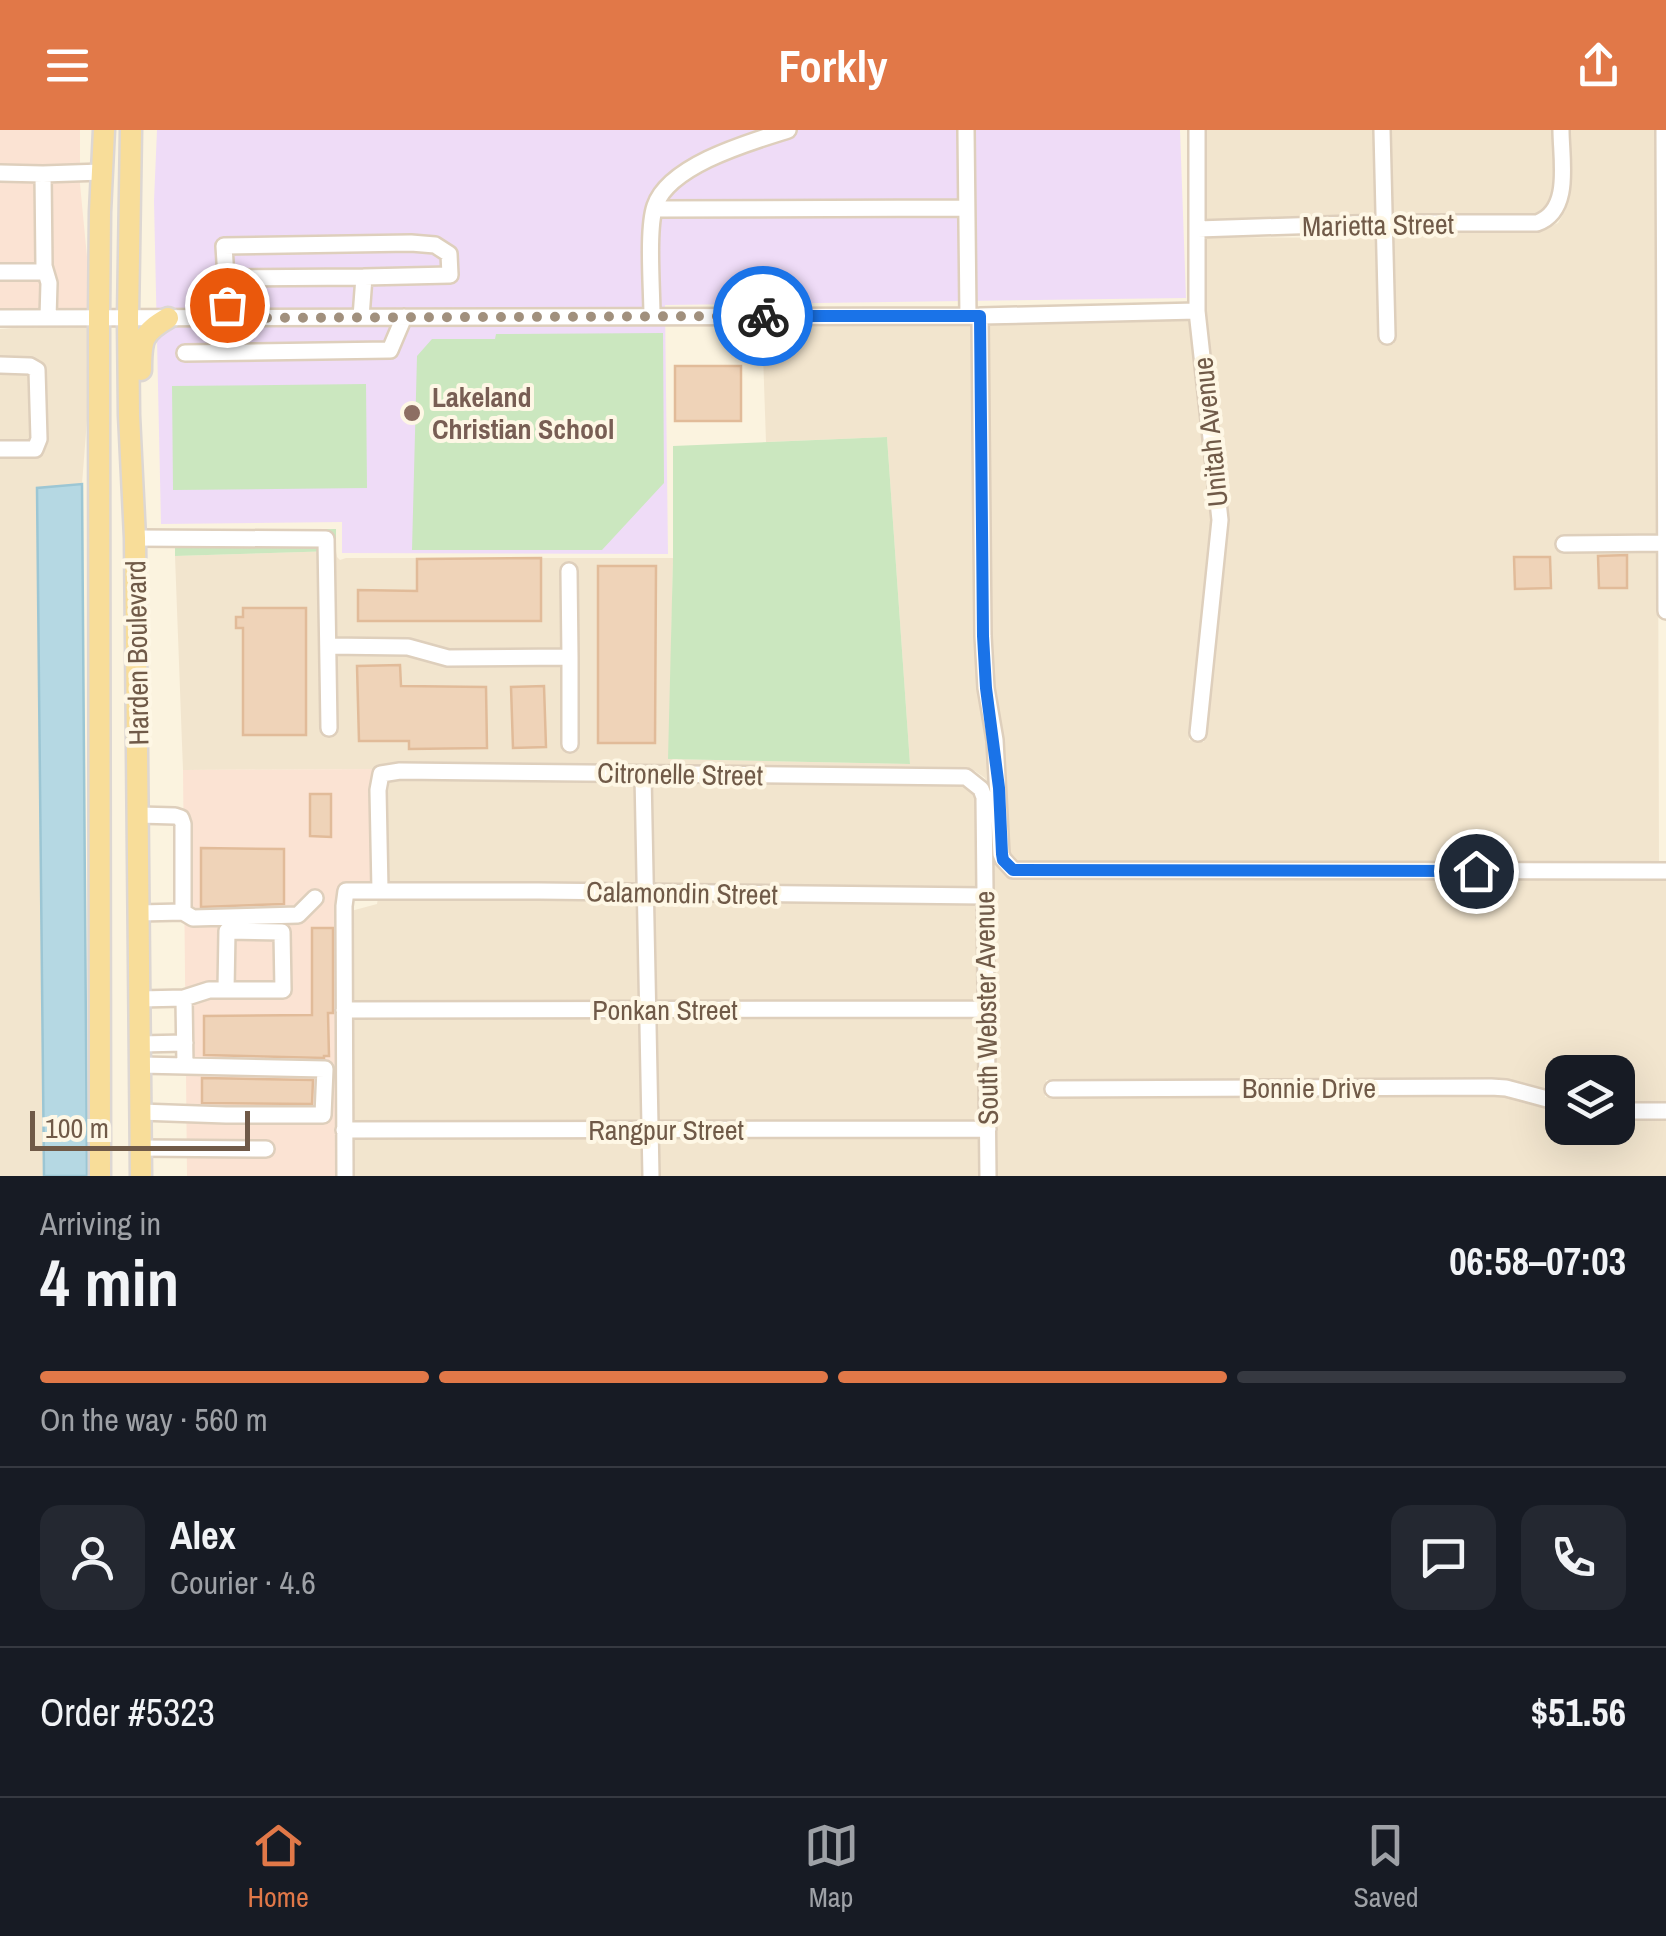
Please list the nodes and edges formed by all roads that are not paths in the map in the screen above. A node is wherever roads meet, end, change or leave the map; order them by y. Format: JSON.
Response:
{"nodes":[{"id":1,"x":104,"y":130,"type":"edge"},
{"id":2,"x":131,"y":130,"type":"edge"},
{"id":3,"x":788,"y":130,"type":"edge"},
{"id":4,"x":966,"y":130,"type":"edge"},
{"id":5,"x":1197,"y":130,"type":"edge"},
{"id":6,"x":1382,"y":130,"type":"edge"},
{"id":7,"x":1561,"y":130,"type":"edge"},
{"id":8,"x":1664,"y":130,"type":"edge"},
{"id":9,"x":102,"y":172,"type":"junction"},
{"id":10,"x":0,"y":174,"type":"edge"},
{"id":11,"x":43,"y":174,"type":"junction"},
{"id":12,"x":966,"y":208,"type":"junction"},
{"id":13,"x":654,"y":209,"type":"junction"},
{"id":14,"x":1383,"y":223,"type":"junction"},
{"id":15,"x":1198,"y":229,"type":"junction"},
{"id":16,"x":0,"y":272,"type":"edge"},
{"id":17,"x":46,"y":272,"type":"junction"},
{"id":18,"x":364,"y":277,"type":"junction"},
{"id":19,"x":226,"y":278,"type":"junction"},
{"id":20,"x":1197,"y":311,"type":"junction"},
{"id":21,"x":652,"y":316,"type":"junction"},
{"id":22,"x":974,"y":316,"type":"junction"},
{"id":23,"x":269,"y":317,"type":"junction"},
{"id":24,"x":362,"y":317,"type":"junction"},
{"id":25,"x":404,"y":317,"type":"junction"},
{"id":26,"x":0,"y":318,"type":"edge"},
{"id":27,"x":48,"y":318,"type":"junction"},
{"id":28,"x":100,"y":318,"type":"junction"},
{"id":29,"x":128,"y":318,"type":"junction"},
{"id":30,"x":168,"y":318,"type":"junction"},
{"id":31,"x":226,"y":318,"type":"junction"},
{"id":32,"x":1387,"y":336,"type":"dead end"},
{"id":33,"x":185,"y":352,"type":"dead end"},
{"id":34,"x":269,"y":352,"type":"junction"},
{"id":35,"x":0,"y":365,"type":"edge"},
{"id":36,"x":129,"y":415,"type":"junction"},
{"id":37,"x":0,"y":449,"type":"edge"},
{"id":38,"x":135,"y":538,"type":"junction"},
{"id":39,"x":1564,"y":544,"type":"dead end"},
{"id":40,"x":1666,"y":544,"type":"edge"},
{"id":41,"x":569,"y":571,"type":"dead end"},
{"id":42,"x":1666,"y":611,"type":"edge"},
{"id":43,"x":328,"y":646,"type":"junction"},
{"id":44,"x":570,"y":657,"type":"junction"},
{"id":45,"x":329,"y":728,"type":"dead end"},
{"id":46,"x":1198,"y":733,"type":"dead end"},
{"id":47,"x":570,"y":744,"type":"dead end"},
{"id":48,"x":644,"y":775,"type":"junction"},
{"id":49,"x":975,"y":782,"type":"joint"},
{"id":50,"x":139,"y":815,"type":"junction"},
{"id":51,"x":1666,"y":871,"type":"edge"},
{"id":52,"x":380,"y":890,"type":"junction"},
{"id":53,"x":647,"y":892,"type":"junction"},
{"id":54,"x":984,"y":896,"type":"junction"},
{"id":55,"x":315,"y":898,"type":"dead end"},
{"id":56,"x":140,"y":912,"type":"junction"},
{"id":57,"x":183,"y":912,"type":"junction"},
{"id":58,"x":226,"y":990,"type":"junction"},
{"id":59,"x":140,"y":998,"type":"junction"},
{"id":60,"x":184,"y":998,"type":"junction"},
{"id":61,"x":986,"y":1009,"type":"junction"},
{"id":62,"x":344,"y":1010,"type":"junction"},
{"id":63,"x":648,"y":1010,"type":"junction"},
{"id":64,"x":185,"y":1043,"type":"junction"},
{"id":65,"x":140,"y":1055,"type":"junction"},
{"id":66,"x":186,"y":1066,"type":"junction"},
{"id":67,"x":1053,"y":1089,"type":"dead end"},
{"id":68,"x":1545,"y":1098,"type":"edge"},
{"id":69,"x":1635,"y":1110,"type":"edge"},
{"id":70,"x":1666,"y":1111,"type":"edge"},
{"id":71,"x":140,"y":1112,"type":"junction"},
{"id":72,"x":344,"y":1130,"type":"junction"},
{"id":73,"x":650,"y":1130,"type":"junction"},
{"id":74,"x":988,"y":1130,"type":"junction"},
{"id":75,"x":140,"y":1148,"type":"junction"},
{"id":76,"x":266,"y":1149,"type":"dead end"},
{"id":77,"x":100,"y":1176,"type":"edge"},
{"id":78,"x":140,"y":1176,"type":"edge"},
{"id":79,"x":344,"y":1176,"type":"edge"},
{"id":80,"x":651,"y":1176,"type":"edge"},
{"id":81,"x":988,"y":1176,"type":"edge"}],
"edges":[{"from":1,"to":9,"type":"main road","name":"Harden Boulevard"},
{"from":2,"to":29,"type":"main road","name":"Harden Boulevard"},
{"from":3,"to":13,"type":"street"},
{"from":4,"to":12,"type":"street"},
{"from":5,"to":15,"type":"street","name":"Unitah Avenue"},
{"from":6,"to":14,"type":"street"},
{"from":7,"to":14,"type":"street","name":"Marietta Street"},
{"from":8,"to":40,"type":"street"},
{"from":9,"to":11,"type":"street"},
{"from":9,"to":28,"type":"main road","name":"Harden Boulevard"},
{"from":10,"to":11,"type":"street"},
{"from":11,"to":17,"type":"street"},
{"from":12,"to":13,"type":"street"},
{"from":12,"to":22,"type":"street"},
{"from":13,"to":21,"type":"street"},
{"from":14,"to":15,"type":"street","name":"Marietta Street"},
{"from":14,"to":32,"type":"street"},
{"from":15,"to":20,"type":"street","name":"Unitah Avenue"},
{"from":16,"to":17,"type":"street"},
{"from":17,"to":27,"type":"street"},
{"from":18,"to":19,"type":"street"},
{"from":18,"to":19,"type":"street"},
{"from":18,"to":24,"type":"street"},
{"from":19,"to":31,"type":"street"},
{"from":20,"to":22,"type":"street"},
{"from":20,"to":46,"type":"street","name":"Unitah Avenue"},
{"from":21,"to":22,"type":"street"},
{"from":21,"to":25,"type":"street"},
{"from":22,"to":51,"type":"street"},
{"from":23,"to":24,"type":"street"},
{"from":23,"to":31,"type":"street"},
{"from":23,"to":34,"type":"street"},
{"from":24,"to":25,"type":"street"},
{"from":25,"to":34,"type":"street"},
{"from":26,"to":27,"type":"street"},
{"from":27,"to":28,"type":"street"},
{"from":28,"to":29,"type":"street"},
{"from":28,"to":77,"type":"main road","name":"Harden Boulevard"},
{"from":29,"to":30,"type":"street"},
{"from":29,"to":36,"type":"main road","name":"Harden Boulevard"},
{"from":30,"to":31,"type":"street"},
{"from":30,"to":36,"type":"main road"},
{"from":33,"to":34,"type":"street"},
{"from":35,"to":37,"type":"street"},
{"from":36,"to":38,"type":"main road","name":"Harden Boulevard"},
{"from":38,"to":43,"type":"street"},
{"from":38,"to":50,"type":"main road","name":"Harden Boulevard"},
{"from":39,"to":40,"type":"street"},
{"from":40,"to":42,"type":"street"},
{"from":41,"to":44,"type":"street"},
{"from":43,"to":44,"type":"street"},
{"from":43,"to":45,"type":"street"},
{"from":44,"to":47,"type":"street"},
{"from":48,"to":49,"type":"street","name":"Citronelle Street"},
{"from":48,"to":52,"type":"street","name":"Citronelle Street"},
{"from":48,"to":53,"type":"street"},
{"from":49,"to":54,"type":"street","name":"South Webster Avenue"},
{"from":50,"to":56,"type":"main road","name":"Harden Boulevard"},
{"from":50,"to":57,"type":"street"},
{"from":52,"to":53,"type":"street","name":"Calamondin Street"},
{"from":52,"to":62,"type":"street"},
{"from":53,"to":54,"type":"street","name":"Calamondin Street"},
{"from":53,"to":63,"type":"street"},
{"from":54,"to":61,"type":"street","name":"South Webster Avenue"},
{"from":55,"to":57,"type":"street"},
{"from":56,"to":57,"type":"street"},
{"from":56,"to":59,"type":"main road","name":"Harden Boulevard"},
{"from":58,"to":58,"type":"street"},
{"from":58,"to":60,"type":"street"},
{"from":59,"to":60,"type":"street"},
{"from":59,"to":65,"type":"main road","name":"Harden Boulevard"},
{"from":60,"to":64,"type":"street"},
{"from":61,"to":63,"type":"street","name":"Ponkan Street"},
{"from":61,"to":74,"type":"street","name":"South Webster Avenue"},
{"from":62,"to":63,"type":"street","name":"Ponkan Street"},
{"from":62,"to":72,"type":"street"},
{"from":63,"to":73,"type":"street"},
{"from":64,"to":65,"type":"street"},
{"from":64,"to":66,"type":"street"},
{"from":65,"to":66,"type":"street"},
{"from":65,"to":71,"type":"main road","name":"Harden Boulevard"},
{"from":66,"to":71,"type":"street"},
{"from":67,"to":68,"type":"street","name":"Bonnie Drive"},
{"from":69,"to":70,"type":"street"},
{"from":71,"to":75,"type":"main road","name":"Harden Boulevard"},
{"from":72,"to":73,"type":"street","name":"Rangpur Street"},
{"from":72,"to":79,"type":"street"},
{"from":73,"to":74,"type":"street","name":"Rangpur Street"},
{"from":73,"to":80,"type":"street"},
{"from":74,"to":81,"type":"street","name":"South Webster Avenue"},
{"from":75,"to":76,"type":"street"},
{"from":75,"to":78,"type":"main road","name":"Harden Boulevard"}]}
